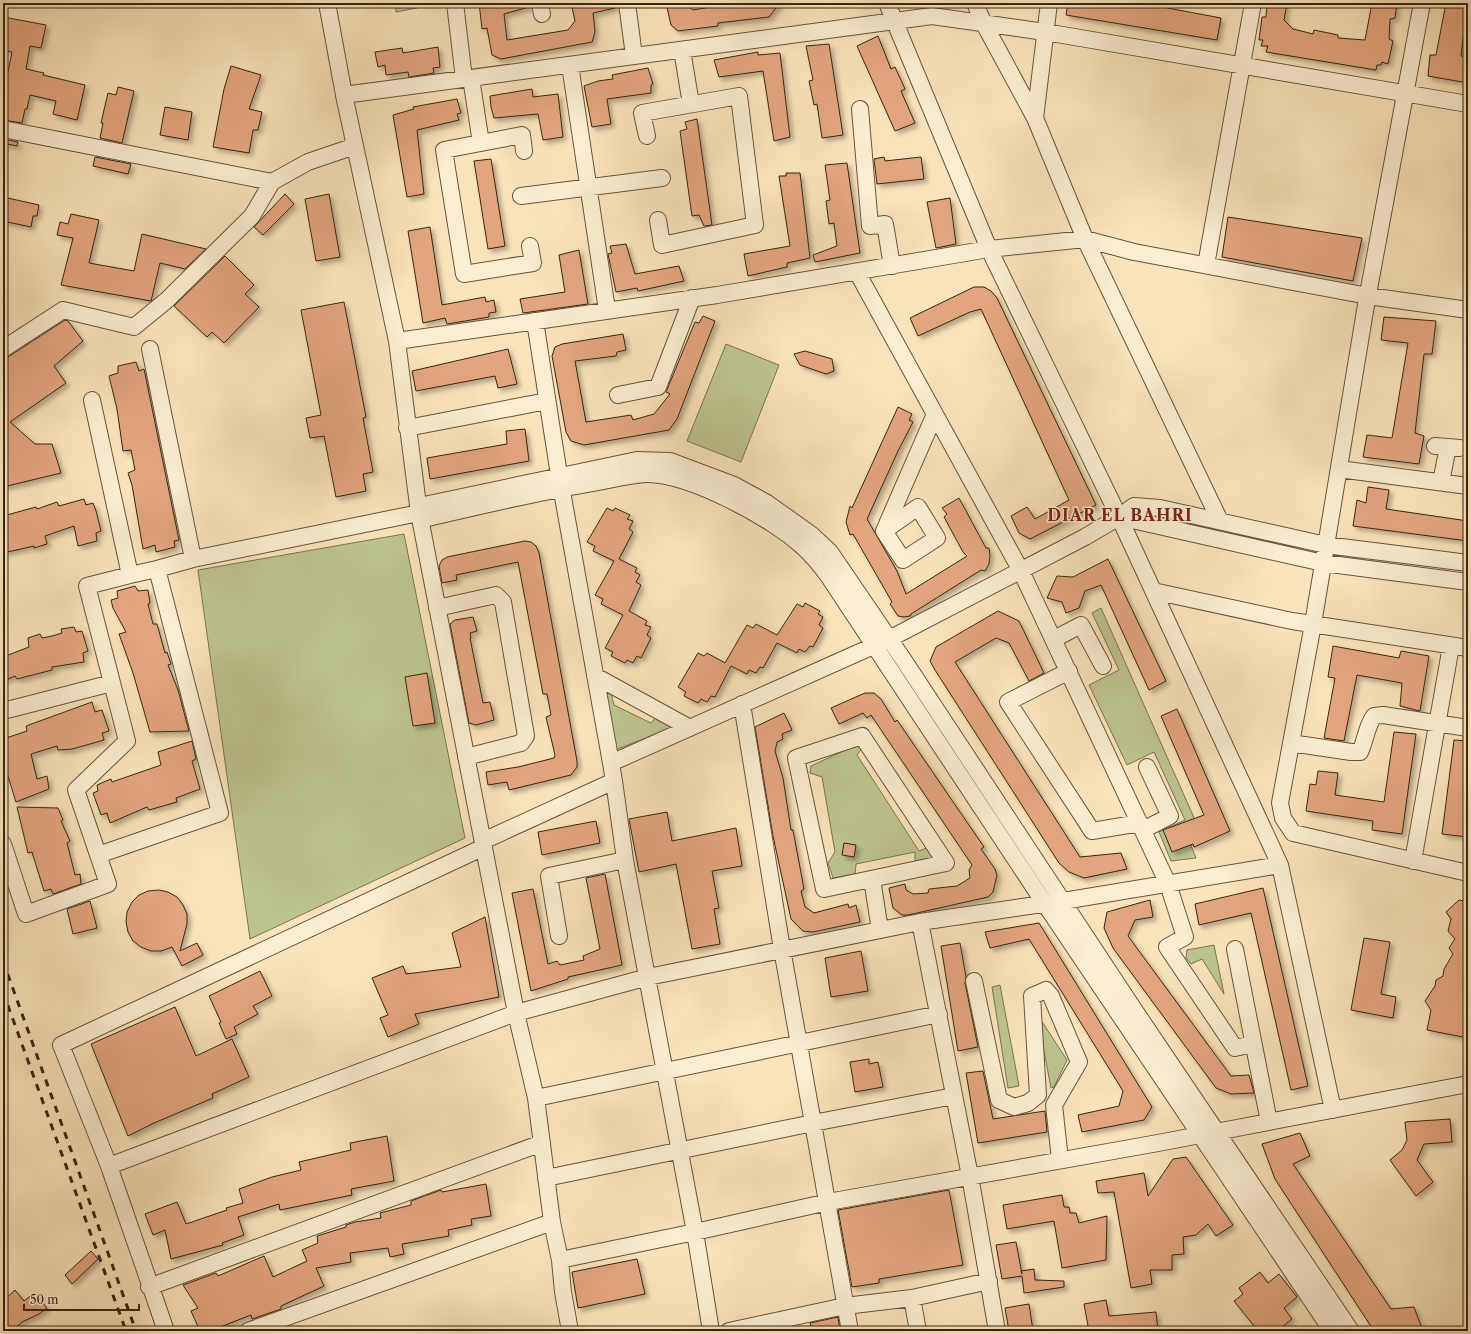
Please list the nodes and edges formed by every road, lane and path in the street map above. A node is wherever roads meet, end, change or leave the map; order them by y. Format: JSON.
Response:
{"nodes":[{"id":1,"x":326,"y":3,"type":"edge"},
{"id":2,"x":455,"y":3,"type":"edge"},
{"id":3,"x":627,"y":3,"type":"edge"},
{"id":4,"x":887,"y":3,"type":"edge"},
{"id":5,"x":975,"y":3,"type":"edge"},
{"id":6,"x":1049,"y":3,"type":"edge"},
{"id":7,"x":1253,"y":3,"type":"edge"},
{"id":8,"x":1422,"y":3,"type":"edge"},
{"id":9,"x":895,"y":21,"type":"junction"},
{"id":10,"x":983,"y":22,"type":"junction"},
{"id":11,"x":1045,"y":32,"type":"junction"},
{"id":12,"x":682,"y":50,"type":"junction"},
{"id":13,"x":634,"y":56,"type":"junction"},
{"id":14,"x":570,"y":65,"type":"junction"},
{"id":15,"x":1242,"y":66,"type":"junction"},
{"id":16,"x":467,"y":79,"type":"junction"},
{"id":17,"x":1406,"y":93,"type":"junction"},
{"id":18,"x":344,"y":95,"type":"junction"},
{"id":19,"x":690,"y":104,"type":"junction"},
{"id":20,"x":1468,"y":104,"type":"edge"},
{"id":21,"x":860,"y":109,"type":"dead end"},
{"id":22,"x":1036,"y":118,"type":"junction"},
{"id":23,"x":3,"y":129,"type":"edge"},
{"id":24,"x":647,"y":136,"type":"dead end"},
{"id":25,"x":481,"y":143,"type":"junction"},
{"id":26,"x":355,"y":146,"type":"junction"},
{"id":27,"x":524,"y":151,"type":"dead end"},
{"id":28,"x":662,"y":178,"type":"dead end"},
{"id":29,"x":272,"y":182,"type":"junction"},
{"id":30,"x":588,"y":188,"type":"junction"},
{"id":31,"x":521,"y":196,"type":"dead end"},
{"id":32,"x":658,"y":220,"type":"dead end"},
{"id":33,"x":1085,"y":239,"type":"junction"},
{"id":34,"x":530,"y":246,"type":"dead end"},
{"id":35,"x":989,"y":249,"type":"junction"},
{"id":36,"x":1206,"y":265,"type":"junction"},
{"id":37,"x":892,"y":266,"type":"junction"},
{"id":38,"x":857,"y":272,"type":"junction"},
{"id":39,"x":1368,"y":296,"type":"junction"},
{"id":40,"x":692,"y":298,"type":"junction"},
{"id":41,"x":607,"y":310,"type":"junction"},
{"id":42,"x":1468,"y":310,"type":"edge"},
{"id":43,"x":535,"y":321,"type":"junction"},
{"id":44,"x":397,"y":341,"type":"junction"},
{"id":45,"x":150,"y":349,"type":"dead end"},
{"id":46,"x":3,"y":350,"type":"edge"},
{"id":47,"x":618,"y":395,"type":"dead end"},
{"id":48,"x":92,"y":400,"type":"dead end"},
{"id":49,"x":547,"y":401,"type":"junction"},
{"id":50,"x":935,"y":414,"type":"junction"},
{"id":51,"x":408,"y":428,"type":"junction"},
{"id":52,"x":1448,"y":447,"type":"dead end"},
{"id":53,"x":1339,"y":469,"type":"junction"},
{"id":54,"x":560,"y":482,"type":"junction"},
{"id":55,"x":1441,"y":482,"type":"junction"},
{"id":56,"x":1468,"y":486,"type":"edge"},
{"id":57,"x":418,"y":513,"type":"junction"},
{"id":58,"x":1119,"y":517,"type":"junction"},
{"id":59,"x":1220,"y":521,"type":"junction"},
{"id":60,"x":884,"y":531,"type":"dead end"},
{"id":61,"x":1326,"y":545,"type":"junction"},
{"id":62,"x":193,"y":559,"type":"junction"},
{"id":63,"x":1323,"y":563,"type":"junction"},
{"id":64,"x":1468,"y":563,"type":"edge"},
{"id":65,"x":157,"y":569,"type":"junction"},
{"id":66,"x":1022,"y":571,"type":"junction"},
{"id":67,"x":130,"y":575,"type":"junction"},
{"id":68,"x":1468,"y":582,"type":"edge"},
{"id":69,"x":1153,"y":591,"type":"junction"},
{"id":70,"x":437,"y":608,"type":"junction"},
{"id":71,"x":1313,"y":624,"type":"junction"},
{"id":72,"x":889,"y":639,"type":"junction"},
{"id":73,"x":1054,"y":639,"type":"junction"},
{"id":74,"x":873,"y":646,"type":"junction"},
{"id":75,"x":1451,"y":646,"type":"junction"},
{"id":76,"x":1468,"y":648,"type":"edge"},
{"id":77,"x":1103,"y":666,"type":"dead end"},
{"id":78,"x":1068,"y":671,"type":"junction"},
{"id":79,"x":595,"y":676,"type":"junction"},
{"id":80,"x":112,"y":683,"type":"junction"},
{"id":81,"x":742,"y":704,"type":"junction"},
{"id":82,"x":3,"y":711,"type":"edge"},
{"id":83,"x":1437,"y":724,"type":"junction"},
{"id":84,"x":690,"y":728,"type":"junction"},
{"id":85,"x":1468,"y":728,"type":"edge"},
{"id":86,"x":1291,"y":743,"type":"junction"},
{"id":87,"x":466,"y":757,"type":"junction"},
{"id":88,"x":611,"y":763,"type":"junction"},
{"id":89,"x":1147,"y":767,"type":"dead end"},
{"id":90,"x":614,"y":780,"type":"junction"},
{"id":91,"x":1142,"y":827,"type":"junction"},
{"id":92,"x":3,"y":844,"type":"edge"},
{"id":93,"x":483,"y":844,"type":"junction"},
{"id":94,"x":98,"y":854,"type":"junction"},
{"id":95,"x":625,"y":860,"type":"junction"},
{"id":96,"x":1413,"y":861,"type":"junction"},
{"id":97,"x":1280,"y":865,"type":"junction"},
{"id":98,"x":1468,"y":872,"type":"edge"},
{"id":99,"x":872,"y":879,"type":"junction"},
{"id":100,"x":1168,"y":884,"type":"junction"},
{"id":101,"x":1063,"y":902,"type":"junction"},
{"id":102,"x":1045,"y":904,"type":"junction"},
{"id":103,"x":920,"y":922,"type":"junction"},
{"id":104,"x":880,"y":930,"type":"junction"},
{"id":105,"x":559,"y":936,"type":"dead end"},
{"id":106,"x":782,"y":949,"type":"junction"},
{"id":107,"x":1235,"y":949,"type":"dead end"},
{"id":108,"x":648,"y":977,"type":"junction"},
{"id":109,"x":974,"y":981,"type":"dead end"},
{"id":110,"x":516,"y":1013,"type":"junction"},
{"id":111,"x":939,"y":1014,"type":"junction"},
{"id":112,"x":799,"y":1043,"type":"junction"},
{"id":113,"x":1254,"y":1044,"type":"junction"},
{"id":114,"x":665,"y":1071,"type":"junction"},
{"id":115,"x":1468,"y":1084,"type":"edge"},
{"id":116,"x":1038,"y":1095,"type":"junction"},
{"id":117,"x":954,"y":1096,"type":"junction"},
{"id":118,"x":536,"y":1098,"type":"junction"},
{"id":119,"x":1054,"y":1105,"type":"junction"},
{"id":120,"x":1333,"y":1110,"type":"junction"},
{"id":121,"x":1269,"y":1122,"type":"junction"},
{"id":122,"x":813,"y":1123,"type":"junction"},
{"id":123,"x":1217,"y":1132,"type":"junction"},
{"id":124,"x":1201,"y":1135,"type":"junction"},
{"id":125,"x":542,"y":1143,"type":"junction"},
{"id":126,"x":679,"y":1151,"type":"junction"},
{"id":127,"x":1060,"y":1160,"type":"junction"},
{"id":128,"x":109,"y":1166,"type":"junction"},
{"id":129,"x":970,"y":1176,"type":"junction"},
{"id":130,"x":546,"y":1178,"type":"junction"},
{"id":131,"x":828,"y":1202,"type":"junction"},
{"id":132,"x":552,"y":1222,"type":"junction"},
{"id":133,"x":695,"y":1232,"type":"junction"},
{"id":134,"x":560,"y":1260,"type":"junction"},
{"id":135,"x":990,"y":1281,"type":"junction"},
{"id":136,"x":149,"y":1287,"type":"junction"},
{"id":137,"x":912,"y":1298,"type":"junction"},
{"id":138,"x":845,"y":1306,"type":"junction"},
{"id":139,"x":166,"y":1331,"type":"edge"},
{"id":140,"x":248,"y":1331,"type":"edge"},
{"id":141,"x":570,"y":1331,"type":"edge"},
{"id":142,"x":711,"y":1331,"type":"edge"},
{"id":143,"x":730,"y":1331,"type":"edge"},
{"id":144,"x":850,"y":1331,"type":"edge"},
{"id":145,"x":918,"y":1331,"type":"edge"},
{"id":146,"x":997,"y":1331,"type":"edge"},
{"id":147,"x":1332,"y":1331,"type":"edge"},
{"id":148,"x":1351,"y":1331,"type":"edge"}],
"edges":[{"from":1,"to":18,"type":"street"},
{"from":2,"to":16,"type":"street"},
{"from":3,"to":13,"type":"street"},
{"from":4,"to":9,"type":"street"},
{"from":5,"to":10,"type":"street"},
{"from":6,"to":11,"type":"street"},
{"from":7,"to":15,"type":"street"},
{"from":8,"to":17,"type":"street"},
{"from":9,"to":10,"type":"street"},
{"from":9,"to":12,"type":"street"},
{"from":9,"to":35,"type":"street"},
{"from":10,"to":11,"type":"street"},
{"from":10,"to":22,"type":"street"},
{"from":11,"to":15,"type":"street"},
{"from":11,"to":22,"type":"street"},
{"from":12,"to":13,"type":"street"},
{"from":12,"to":19,"type":"street"},
{"from":13,"to":14,"type":"street"},
{"from":14,"to":16,"type":"street"},
{"from":14,"to":30,"type":"street"},
{"from":15,"to":17,"type":"street"},
{"from":15,"to":36,"type":"street"},
{"from":16,"to":18,"type":"street"},
{"from":16,"to":25,"type":"street"},
{"from":17,"to":20,"type":"street"},
{"from":17,"to":39,"type":"street"},
{"from":18,"to":26,"type":"street"},
{"from":19,"to":24,"type":"street"},
{"from":19,"to":32,"type":"street"},
{"from":21,"to":37,"type":"street"},
{"from":22,"to":33,"type":"street"},
{"from":23,"to":29,"type":"street"},
{"from":25,"to":27,"type":"street"},
{"from":25,"to":34,"type":"street"},
{"from":26,"to":29,"type":"street"},
{"from":26,"to":44,"type":"street"},
{"from":28,"to":30,"type":"street"},
{"from":29,"to":46,"type":"street"},
{"from":30,"to":31,"type":"street"},
{"from":30,"to":41,"type":"street"},
{"from":33,"to":35,"type":"street"},
{"from":33,"to":36,"type":"street"},
{"from":33,"to":59,"type":"street"},
{"from":35,"to":37,"type":"street"},
{"from":35,"to":58,"type":"street"},
{"from":36,"to":39,"type":"street"},
{"from":37,"to":38,"type":"street"},
{"from":38,"to":40,"type":"street"},
{"from":38,"to":50,"type":"street"},
{"from":39,"to":42,"type":"street"},
{"from":39,"to":53,"type":"street"},
{"from":40,"to":41,"type":"street"},
{"from":40,"to":47,"type":"street"},
{"from":41,"to":43,"type":"street"},
{"from":43,"to":44,"type":"street"},
{"from":43,"to":49,"type":"street"},
{"from":44,"to":51,"type":"street"},
{"from":45,"to":62,"type":"street"},
{"from":48,"to":67,"type":"street"},
{"from":49,"to":51,"type":"street"},
{"from":49,"to":54,"type":"street"},
{"from":50,"to":60,"type":"street"},
{"from":50,"to":66,"type":"street"},
{"from":51,"to":57,"type":"street"},
{"from":52,"to":55,"type":"street"},
{"from":53,"to":55,"type":"street"},
{"from":53,"to":61,"type":"street"},
{"from":54,"to":57,"type":"street"},
{"from":54,"to":72,"type":"street"},
{"from":54,"to":74,"type":"street"},
{"from":54,"to":79,"type":"street"},
{"from":55,"to":56,"type":"street"},
{"from":57,"to":62,"type":"street"},
{"from":57,"to":70,"type":"street"},
{"from":58,"to":59,"type":"street"},
{"from":58,"to":63,"type":"street"},
{"from":58,"to":66,"type":"street"},
{"from":58,"to":69,"type":"street"},
{"from":59,"to":61,"type":"street"},
{"from":61,"to":63,"type":"street"},
{"from":61,"to":64,"type":"street"},
{"from":62,"to":65,"type":"street"},
{"from":63,"to":68,"type":"street"},
{"from":63,"to":71,"type":"street"},
{"from":65,"to":67,"type":"street"},
{"from":65,"to":94,"type":"street"},
{"from":66,"to":72,"type":"street"},
{"from":66,"to":73,"type":"street"},
{"from":67,"to":80,"type":"street"},
{"from":69,"to":71,"type":"street"},
{"from":69,"to":97,"type":"street"},
{"from":70,"to":87,"type":"street"},
{"from":70,"to":87,"type":"street"},
{"from":71,"to":75,"type":"street"},
{"from":71,"to":86,"type":"street"},
{"from":72,"to":74,"type":"street"},
{"from":72,"to":101,"type":"street"},
{"from":73,"to":77,"type":"street"},
{"from":73,"to":78,"type":"street"},
{"from":74,"to":81,"type":"street"},
{"from":74,"to":102,"type":"street"},
{"from":75,"to":76,"type":"street"},
{"from":75,"to":83,"type":"street"},
{"from":78,"to":91,"type":"street"},
{"from":78,"to":91,"type":"street"},
{"from":79,"to":84,"type":"street"},
{"from":79,"to":88,"type":"street"},
{"from":80,"to":82,"type":"street"},
{"from":80,"to":94,"type":"street"},
{"from":81,"to":84,"type":"street"},
{"from":81,"to":106,"type":"street"},
{"from":83,"to":85,"type":"street"},
{"from":83,"to":86,"type":"street"},
{"from":83,"to":96,"type":"street"},
{"from":84,"to":88,"type":"street"},
{"from":86,"to":96,"type":"street"},
{"from":87,"to":93,"type":"street"},
{"from":88,"to":90,"type":"street"},
{"from":89,"to":91,"type":"street"},
{"from":90,"to":93,"type":"street"},
{"from":90,"to":95,"type":"street"},
{"from":91,"to":100,"type":"street"},
{"from":92,"to":94,"type":"street"},
{"from":93,"to":110,"type":"street"},
{"from":93,"to":128,"type":"street"},
{"from":95,"to":105,"type":"street"},
{"from":95,"to":108,"type":"street"},
{"from":96,"to":98,"type":"street"},
{"from":97,"to":100,"type":"street"},
{"from":97,"to":120,"type":"street"},
{"from":99,"to":99,"type":"street"},
{"from":99,"to":104,"type":"street"},
{"from":100,"to":101,"type":"street"},
{"from":100,"to":113,"type":"street"},
{"from":101,"to":102,"type":"street"},
{"from":101,"to":123,"type":"street"},
{"from":102,"to":103,"type":"street"},
{"from":102,"to":124,"type":"street"},
{"from":103,"to":104,"type":"street"},
{"from":103,"to":111,"type":"street"},
{"from":104,"to":106,"type":"street"},
{"from":106,"to":108,"type":"street"},
{"from":106,"to":112,"type":"street"},
{"from":107,"to":113,"type":"street"},
{"from":108,"to":110,"type":"street"},
{"from":108,"to":114,"type":"street"},
{"from":109,"to":116,"type":"street"},
{"from":110,"to":118,"type":"street"},
{"from":110,"to":128,"type":"street"},
{"from":111,"to":112,"type":"street"},
{"from":111,"to":117,"type":"street"},
{"from":112,"to":114,"type":"street"},
{"from":112,"to":122,"type":"street"},
{"from":113,"to":121,"type":"street"},
{"from":114,"to":118,"type":"street"},
{"from":114,"to":126,"type":"street"},
{"from":115,"to":120,"type":"street"},
{"from":116,"to":119,"type":"street"},
{"from":116,"to":119,"type":"street"},
{"from":117,"to":122,"type":"street"},
{"from":117,"to":129,"type":"street"},
{"from":118,"to":125,"type":"street"},
{"from":119,"to":127,"type":"street"},
{"from":120,"to":121,"type":"street"},
{"from":121,"to":123,"type":"street"},
{"from":122,"to":126,"type":"street"},
{"from":122,"to":131,"type":"street"},
{"from":123,"to":124,"type":"street"},
{"from":123,"to":148,"type":"street"},
{"from":124,"to":127,"type":"street"},
{"from":124,"to":147,"type":"street"},
{"from":125,"to":130,"type":"street"},
{"from":125,"to":136,"type":"street"},
{"from":126,"to":130,"type":"street"},
{"from":126,"to":133,"type":"street"},
{"from":127,"to":129,"type":"street"},
{"from":128,"to":136,"type":"street"},
{"from":129,"to":131,"type":"street"},
{"from":129,"to":135,"type":"street"},
{"from":130,"to":132,"type":"street"},
{"from":131,"to":133,"type":"street"},
{"from":131,"to":138,"type":"street"},
{"from":132,"to":134,"type":"street"},
{"from":132,"to":140,"type":"street"},
{"from":133,"to":134,"type":"street"},
{"from":133,"to":142,"type":"street"},
{"from":134,"to":141,"type":"street"},
{"from":135,"to":137,"type":"street"},
{"from":135,"to":146,"type":"street"},
{"from":136,"to":139,"type":"street"},
{"from":137,"to":138,"type":"street"},
{"from":137,"to":145,"type":"street"},
{"from":138,"to":143,"type":"street"},
{"from":138,"to":144,"type":"street"}]}
